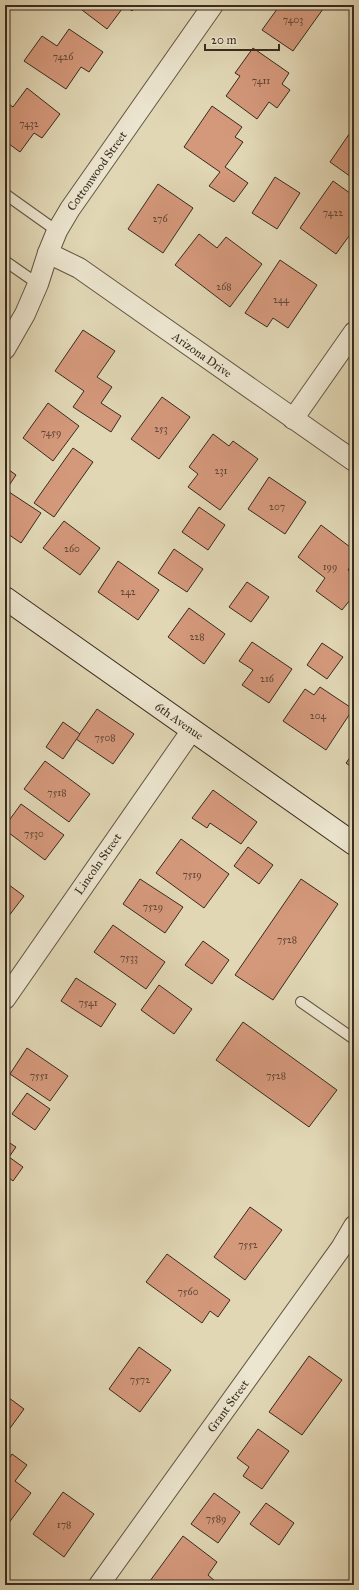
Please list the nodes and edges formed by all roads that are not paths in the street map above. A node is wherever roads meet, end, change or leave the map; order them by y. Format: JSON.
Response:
{"nodes":[{"id":1,"x":213,"y":5,"type":"edge"},
{"id":2,"x":5,"y":194,"type":"edge"},
{"id":3,"x":57,"y":231,"type":"junction"},
{"id":4,"x":48,"y":252,"type":"junction"},
{"id":5,"x":5,"y":261,"type":"edge"},
{"id":6,"x":38,"y":284,"type":"junction"},
{"id":7,"x":354,"y":332,"type":"edge"},
{"id":8,"x":5,"y":349,"type":"edge"},
{"id":9,"x":293,"y":419,"type":"junction"},
{"id":10,"x":354,"y":461,"type":"edge"},
{"id":11,"x":5,"y":598,"type":"edge"},
{"id":12,"x":192,"y":730,"type":"junction"},
{"id":13,"x":354,"y":844,"type":"edge"},
{"id":14,"x":5,"y":999,"type":"edge"},
{"id":15,"x":301,"y":1002,"type":"dead end"},
{"id":16,"x":354,"y":1039,"type":"edge"},
{"id":17,"x":354,"y":1226,"type":"edge"},
{"id":18,"x":99,"y":1585,"type":"edge"}],
"edges":[{"from":1,"to":3,"type":"street","name":"Cottonwood Street"},
{"from":2,"to":3,"type":"lane"},
{"from":3,"to":4,"type":"street","name":"Cottonwood Street"},
{"from":4,"to":6,"type":"street","name":"Cottonwood Street"},
{"from":4,"to":9,"type":"street","name":"Arizona Drive"},
{"from":5,"to":6,"type":"lane"},
{"from":6,"to":8,"type":"street","name":"Cottonwood Street"},
{"from":7,"to":9,"type":"street"},
{"from":9,"to":10,"type":"street","name":"Arizona Drive"},
{"from":11,"to":12,"type":"street","name":"6th Avenue"},
{"from":12,"to":13,"type":"street","name":"6th Avenue"},
{"from":12,"to":14,"type":"street","name":"Lincoln Street"},
{"from":15,"to":16,"type":"lane"},
{"from":17,"to":18,"type":"street","name":"Grant Street"}]}
